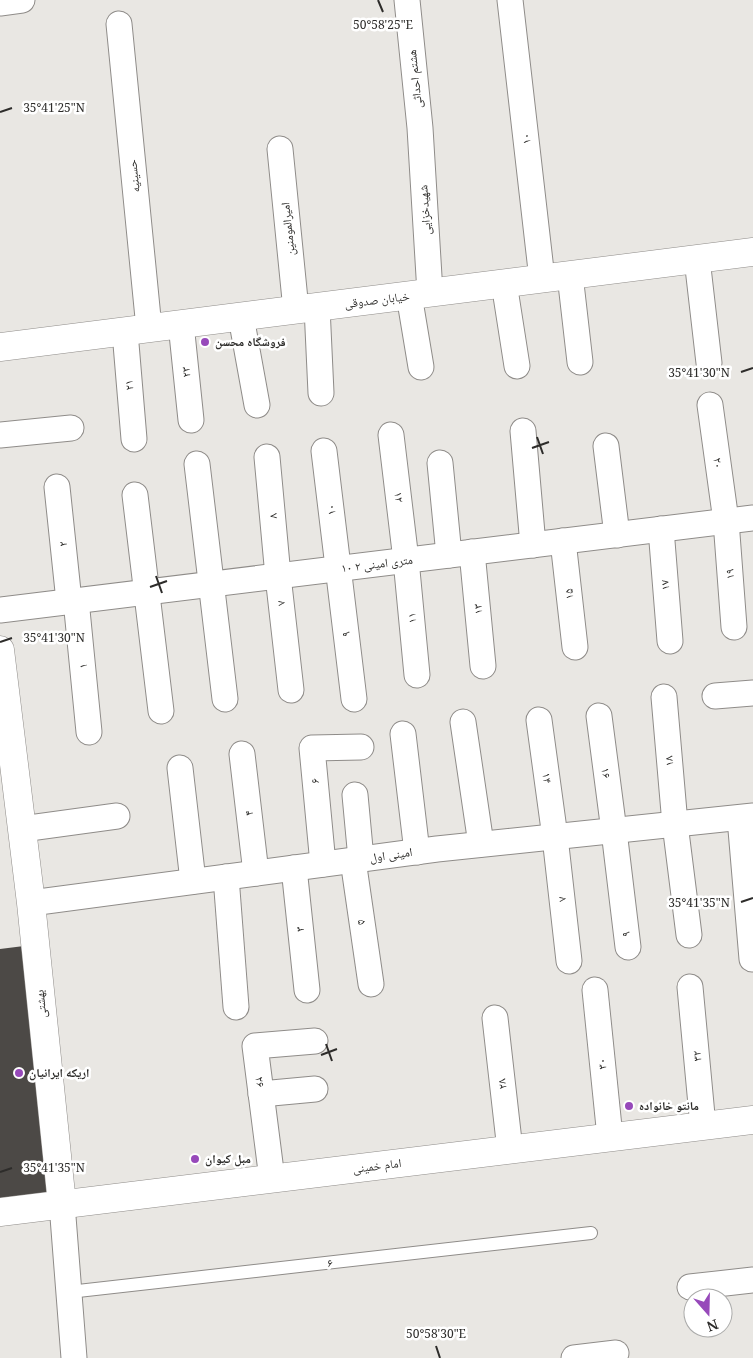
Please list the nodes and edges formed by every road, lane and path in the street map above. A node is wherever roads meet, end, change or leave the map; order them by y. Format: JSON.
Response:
{"nodes":[{"id":1,"x":22,"y":0,"type":"edge"},
{"id":2,"x":407,"y":0,"type":"edge"},
{"id":3,"x":510,"y":0,"type":"edge"},
{"id":4,"x":0,"y":3,"type":"edge"},
{"id":5,"x":120,"y":24,"type":"dead end"},
{"id":6,"x":420,"y":128,"type":"joint"},
{"id":7,"x":280,"y":149,"type":"dead end"},
{"id":8,"x":753,"y":252,"type":"edge"},
{"id":9,"x":697,"y":259,"type":"junction"},
{"id":10,"x":570,"y":275,"type":"junction"},
{"id":11,"x":542,"y":279,"type":"junction"},
{"id":12,"x":504,"y":283,"type":"junction"},
{"id":13,"x":420,"y":294,"type":"junction"},
{"id":14,"x":307,"y":308,"type":"junction"},
{"id":15,"x":241,"y":317,"type":"junction"},
{"id":16,"x":181,"y":324,"type":"junction"},
{"id":17,"x":137,"y":330,"type":"junction"},
{"id":18,"x":0,"y":347,"type":"edge"},
{"id":19,"x":580,"y":362,"type":"dead end"},
{"id":20,"x":709,"y":363,"type":"dead end"},
{"id":21,"x":517,"y":366,"type":"dead end"},
{"id":22,"x":420,"y":367,"type":"dead end"},
{"id":23,"x":321,"y":393,"type":"dead end"},
{"id":24,"x":257,"y":405,"type":"dead end"},
{"id":25,"x":710,"y":405,"type":"dead end"},
{"id":26,"x":191,"y":420,"type":"dead end"},
{"id":27,"x":71,"y":428,"type":"dead end"},
{"id":28,"x":523,"y":430,"type":"dead end"},
{"id":29,"x":0,"y":435,"type":"edge"},
{"id":30,"x":391,"y":435,"type":"dead end"},
{"id":31,"x":134,"y":439,"type":"dead end"},
{"id":32,"x":606,"y":446,"type":"dead end"},
{"id":33,"x":324,"y":451,"type":"dead end"},
{"id":34,"x":267,"y":457,"type":"dead end"},
{"id":35,"x":440,"y":463,"type":"dead end"},
{"id":36,"x":197,"y":464,"type":"dead end"},
{"id":37,"x":57,"y":487,"type":"dead end"},
{"id":38,"x":134,"y":495,"type":"dead end"},
{"id":39,"x":753,"y":518,"type":"edge"},
{"id":40,"x":726,"y":521,"type":"junction"},
{"id":41,"x":661,"y":529,"type":"junction"},
{"id":42,"x":617,"y":534,"type":"junction"},
{"id":43,"x":563,"y":541,"type":"junction"},
{"id":44,"x":533,"y":544,"type":"junction"},
{"id":45,"x":461,"y":554,"type":"junction"},
{"id":46,"x":406,"y":560,"type":"junction"},
{"id":47,"x":338,"y":568,"type":"junction"},
{"id":48,"x":278,"y":576,"type":"junction"},
{"id":49,"x":211,"y":584,"type":"junction"},
{"id":50,"x":147,"y":592,"type":"junction"},
{"id":51,"x":72,"y":601,"type":"junction"},
{"id":52,"x":0,"y":610,"type":"edge"},
{"id":53,"x":734,"y":627,"type":"dead end"},
{"id":54,"x":670,"y":642,"type":"dead end"},
{"id":55,"x":575,"y":647,"type":"dead end"},
{"id":56,"x":0,"y":652,"type":"edge"},
{"id":57,"x":483,"y":666,"type":"dead end"},
{"id":58,"x":417,"y":675,"type":"dead end"},
{"id":59,"x":291,"y":690,"type":"dead end"},
{"id":60,"x":753,"y":693,"type":"edge"},
{"id":61,"x":716,"y":696,"type":"dead end"},
{"id":62,"x":664,"y":697,"type":"dead end"},
{"id":63,"x":225,"y":699,"type":"dead end"},
{"id":64,"x":354,"y":699,"type":"dead end"},
{"id":65,"x":161,"y":712,"type":"dead end"},
{"id":66,"x":599,"y":716,"type":"dead end"},
{"id":67,"x":538,"y":720,"type":"dead end"},
{"id":68,"x":462,"y":722,"type":"dead end"},
{"id":69,"x":89,"y":732,"type":"dead end"},
{"id":70,"x":403,"y":734,"type":"dead end"},
{"id":71,"x":361,"y":747,"type":"dead end"},
{"id":72,"x":242,"y":754,"type":"dead end"},
{"id":73,"x":180,"y":768,"type":"dead end"},
{"id":74,"x":356,"y":795,"type":"dead end"},
{"id":75,"x":117,"y":816,"type":"dead end"},
{"id":76,"x":746,"y":817,"type":"edge"},
{"id":77,"x":675,"y":824,"type":"junction"},
{"id":78,"x":22,"y":829,"type":"junction"},
{"id":79,"x":614,"y":830,"type":"junction"},
{"id":80,"x":555,"y":837,"type":"junction"},
{"id":81,"x":481,"y":844,"type":"junction"},
{"id":82,"x":417,"y":852,"type":"junction"},
{"id":83,"x":357,"y":859,"type":"junction"},
{"id":84,"x":323,"y":864,"type":"junction"},
{"id":85,"x":294,"y":868,"type":"junction"},
{"id":86,"x":256,"y":873,"type":"junction"},
{"id":87,"x":226,"y":877,"type":"junction"},
{"id":88,"x":192,"y":881,"type":"junction"},
{"id":89,"x":31,"y":903,"type":"junction"},
{"id":90,"x":689,"y":935,"type":"dead end"},
{"id":91,"x":628,"y":947,"type":"dead end"},
{"id":92,"x":752,"y":959,"type":"edge"},
{"id":93,"x":569,"y":961,"type":"dead end"},
{"id":94,"x":371,"y":984,"type":"dead end"},
{"id":95,"x":690,"y":987,"type":"dead end"},
{"id":96,"x":307,"y":990,"type":"dead end"},
{"id":97,"x":595,"y":990,"type":"dead end"},
{"id":98,"x":236,"y":1007,"type":"dead end"},
{"id":99,"x":494,"y":1018,"type":"dead end"},
{"id":100,"x":315,"y":1041,"type":"dead end"},
{"id":101,"x":315,"y":1089,"type":"dead end"},
{"id":102,"x":261,"y":1094,"type":"junction"},
{"id":103,"x":753,"y":1120,"type":"edge"},
{"id":104,"x":703,"y":1126,"type":"junction"},
{"id":105,"x":610,"y":1137,"type":"junction"},
{"id":106,"x":510,"y":1150,"type":"junction"},
{"id":107,"x":272,"y":1179,"type":"junction"},
{"id":108,"x":62,"y":1204,"type":"junction"},
{"id":109,"x":0,"y":1212,"type":"edge"},
{"id":110,"x":591,"y":1233,"type":"dead end"},
{"id":111,"x":753,"y":1280,"type":"edge"},
{"id":112,"x":690,"y":1287,"type":"dead end"},
{"id":113,"x":69,"y":1292,"type":"junction"},
{"id":114,"x":616,"y":1353,"type":"dead end"},
{"id":115,"x":74,"y":1358,"type":"edge"},
{"id":116,"x":574,"y":1358,"type":"edge"}],
"edges":[{"from":1,"to":4,"type":"street"},
{"from":2,"to":6,"type":"street","name":"هشتم احداثی"},
{"from":3,"to":11,"type":"street","name":"۱۰"},
{"from":5,"to":17,"type":"street","name":"حسینیه"},
{"from":6,"to":13,"type":"street","name":"شهیدخزایی"},
{"from":7,"to":14,"type":"street","name":"امیرالمومنین"},
{"from":8,"to":9,"type":"street","name":"خیابان صدوقی"},
{"from":9,"to":10,"type":"street","name":"خیابان صدوقی"},
{"from":9,"to":20,"type":"street"},
{"from":10,"to":11,"type":"street","name":"خیابان صدوقی"},
{"from":10,"to":19,"type":"street"},
{"from":11,"to":12,"type":"street","name":"خیابان صدوقی"},
{"from":12,"to":13,"type":"street","name":"خیابان صدوقی"},
{"from":12,"to":21,"type":"street"},
{"from":13,"to":14,"type":"street","name":"خیابان صدوقی"},
{"from":13,"to":22,"type":"street","name":"شهیدخزایی"},
{"from":14,"to":15,"type":"street","name":"خیابان صدوقی"},
{"from":14,"to":23,"type":"street","name":"امیرالمومنین"},
{"from":15,"to":16,"type":"street","name":"خیابان صدوقی"},
{"from":15,"to":24,"type":"street"},
{"from":16,"to":17,"type":"street","name":"خیابان صدوقی"},
{"from":16,"to":26,"type":"street","name":"۲۳"},
{"from":17,"to":18,"type":"street","name":"خیابان صدوقی"},
{"from":17,"to":31,"type":"street","name":"۲۱"},
{"from":25,"to":40,"type":"street","name":"۲۰"},
{"from":27,"to":29,"type":"street"},
{"from":28,"to":44,"type":"street"},
{"from":30,"to":46,"type":"street","name":"۱۲"},
{"from":32,"to":42,"type":"street"},
{"from":33,"to":47,"type":"street","name":"۱۰"},
{"from":34,"to":48,"type":"street","name":"۸"},
{"from":35,"to":45,"type":"street"},
{"from":36,"to":49,"type":"street"},
{"from":37,"to":51,"type":"street","name":"۲"},
{"from":38,"to":50,"type":"street"},
{"from":39,"to":40,"type":"street","name":"۱۰ متری امینی ۲"},
{"from":40,"to":41,"type":"street","name":"۱۰ متری امینی ۲"},
{"from":40,"to":53,"type":"street","name":"۱۹"},
{"from":41,"to":42,"type":"street","name":"۱۰ متری امینی ۲"},
{"from":41,"to":54,"type":"street","name":"۱۷"},
{"from":42,"to":43,"type":"street","name":"۱۰ متری امینی ۲"},
{"from":43,"to":44,"type":"street","name":"۱۰ متری امینی ۲"},
{"from":43,"to":55,"type":"street","name":"۱۵"},
{"from":44,"to":45,"type":"street","name":"۱۰ متری امینی ۲"},
{"from":45,"to":46,"type":"street","name":"۱۰ متری امینی ۲"},
{"from":45,"to":57,"type":"street","name":"۱۳"},
{"from":46,"to":47,"type":"street","name":"۱۰ متری امینی ۲"},
{"from":46,"to":58,"type":"street","name":"۱۱"},
{"from":47,"to":48,"type":"street","name":"۱۰ متری امینی ۲"},
{"from":47,"to":64,"type":"street","name":"۹"},
{"from":48,"to":49,"type":"street","name":"۱۰ متری امینی ۲"},
{"from":48,"to":59,"type":"street","name":"۷"},
{"from":49,"to":50,"type":"street","name":"۱۰ متری امینی ۲"},
{"from":49,"to":63,"type":"street"},
{"from":50,"to":51,"type":"street","name":"۱۰ متری امینی ۲"},
{"from":50,"to":65,"type":"street"},
{"from":51,"to":52,"type":"street","name":"۱۰ متری امینی ۲"},
{"from":51,"to":69,"type":"street","name":"۱"},
{"from":56,"to":78,"type":"street","name":"بهشتی"},
{"from":60,"to":61,"type":"street"},
{"from":62,"to":77,"type":"street","name":"۱۸"},
{"from":66,"to":79,"type":"street","name":"۱۶"},
{"from":67,"to":80,"type":"street","name":"۱۴"},
{"from":68,"to":81,"type":"street"},
{"from":70,"to":82,"type":"street"},
{"from":71,"to":84,"type":"street","name":"۶"},
{"from":72,"to":86,"type":"street","name":"۴"},
{"from":73,"to":88,"type":"street"},
{"from":74,"to":83,"type":"street"},
{"from":75,"to":78,"type":"street"},
{"from":76,"to":77,"type":"street","name":"امینی اول"},
{"from":76,"to":92,"type":"street"},
{"from":77,"to":79,"type":"street","name":"امینی اول"},
{"from":77,"to":90,"type":"street"},
{"from":78,"to":89,"type":"street","name":"بهشتی"},
{"from":79,"to":80,"type":"street","name":"امینی اول"},
{"from":79,"to":91,"type":"street","name":"۹"},
{"from":80,"to":81,"type":"street","name":"امینی اول"},
{"from":80,"to":93,"type":"street","name":"۷"},
{"from":81,"to":82,"type":"street","name":"امینی اول"},
{"from":82,"to":83,"type":"street","name":"امینی اول"},
{"from":83,"to":84,"type":"street","name":"امینی اول"},
{"from":83,"to":94,"type":"street","name":"۵"},
{"from":84,"to":85,"type":"street","name":"امینی اول"},
{"from":85,"to":86,"type":"street","name":"امینی اول"},
{"from":85,"to":96,"type":"street","name":"۳"},
{"from":86,"to":87,"type":"street","name":"امینی اول"},
{"from":87,"to":88,"type":"street","name":"امینی اول"},
{"from":87,"to":98,"type":"street"},
{"from":88,"to":89,"type":"street","name":"امینی اول"},
{"from":89,"to":108,"type":"street","name":"بهشتی"},
{"from":95,"to":104,"type":"street","name":"۳۲"},
{"from":97,"to":105,"type":"street","name":"۳۰"},
{"from":99,"to":106,"type":"street","name":"۲۸"},
{"from":100,"to":102,"type":"street","name":"۲۶"},
{"from":101,"to":102,"type":"street"},
{"from":102,"to":107,"type":"street","name":"۲۶"},
{"from":103,"to":104,"type":"street","name":"امام خمینی"},
{"from":104,"to":105,"type":"street","name":"امام خمینی"},
{"from":105,"to":106,"type":"street","name":"امام خمینی"},
{"from":106,"to":107,"type":"street","name":"امام خمینی"},
{"from":107,"to":108,"type":"street","name":"امام خمینی"},
{"from":108,"to":109,"type":"street","name":"امام خمینی"},
{"from":108,"to":113,"type":"street","name":"بهشتی"},
{"from":110,"to":113,"type":"lane","name":"۶"},
{"from":111,"to":112,"type":"street"},
{"from":113,"to":115,"type":"street","name":"بهشتی"},
{"from":114,"to":116,"type":"street"}]}
